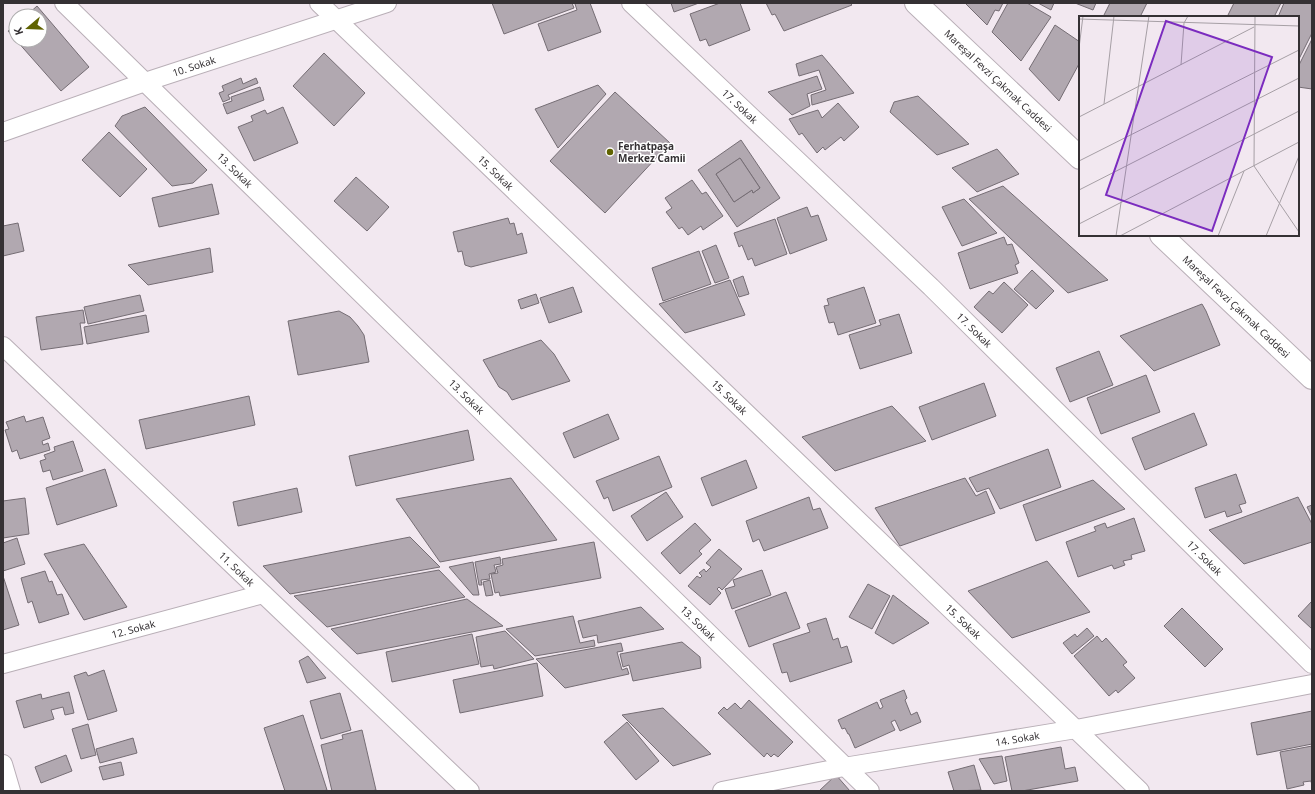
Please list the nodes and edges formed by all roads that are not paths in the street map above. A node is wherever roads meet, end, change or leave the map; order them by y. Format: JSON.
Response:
{"nodes":[{"id":1,"x":64,"y":3,"type":"edge"},
{"id":2,"x":319,"y":3,"type":"edge"},
{"id":3,"x":387,"y":3,"type":"edge"},
{"id":4,"x":631,"y":3,"type":"edge"},
{"id":5,"x":916,"y":3,"type":"edge"},
{"id":6,"x":336,"y":20,"type":"junction"},
{"id":7,"x":145,"y":82,"type":"junction"},
{"id":8,"x":3,"y":132,"type":"edge"},
{"id":9,"x":1079,"y":157,"type":"edge"},
{"id":10,"x":1162,"y":236,"type":"edge"},
{"id":11,"x":3,"y":346,"type":"edge"},
{"id":12,"x":1312,"y":378,"type":"edge"},
{"id":13,"x":263,"y":594,"type":"junction"},
{"id":14,"x":3,"y":664,"type":"edge"},
{"id":15,"x":1312,"y":664,"type":"edge"},
{"id":16,"x":1312,"y":684,"type":"edge"},
{"id":17,"x":1076,"y":729,"type":"junction"},
{"id":18,"x":3,"y":764,"type":"edge"},
{"id":19,"x":844,"y":767,"type":"junction"},
{"id":20,"x":11,"y":791,"type":"edge"},
{"id":21,"x":470,"y":791,"type":"edge"},
{"id":22,"x":722,"y":791,"type":"edge"},
{"id":23,"x":870,"y":791,"type":"edge"},
{"id":24,"x":1140,"y":791,"type":"edge"}],
"edges":[{"from":1,"to":7,"type":"street","name":"13. Sokak"},
{"from":2,"to":6,"type":"street","name":"15. Sokak"},
{"from":3,"to":6,"type":"street","name":"10. Sokak"},
{"from":4,"to":15,"type":"street","name":"17. Sokak"},
{"from":5,"to":9,"type":"street","name":"Mareşal Fevzi Çakmak Caddesi"},
{"from":6,"to":7,"type":"street","name":"10. Sokak"},
{"from":6,"to":17,"type":"street","name":"15. Sokak"},
{"from":7,"to":8,"type":"street","name":"10. Sokak"},
{"from":7,"to":19,"type":"street","name":"13. Sokak"},
{"from":10,"to":12,"type":"street","name":"Mareşal Fevzi Çakmak Caddesi"},
{"from":11,"to":13,"type":"street","name":"11. Sokak"},
{"from":13,"to":14,"type":"street","name":"12. Sokak"},
{"from":13,"to":21,"type":"street","name":"11. Sokak"},
{"from":16,"to":17,"type":"street","name":"14. Sokak"},
{"from":17,"to":19,"type":"street","name":"14. Sokak"},
{"from":17,"to":24,"type":"street","name":"15. Sokak"},
{"from":18,"to":20,"type":"street"},
{"from":19,"to":22,"type":"street","name":"14. Sokak"},
{"from":19,"to":23,"type":"street","name":"13. Sokak"}]}
